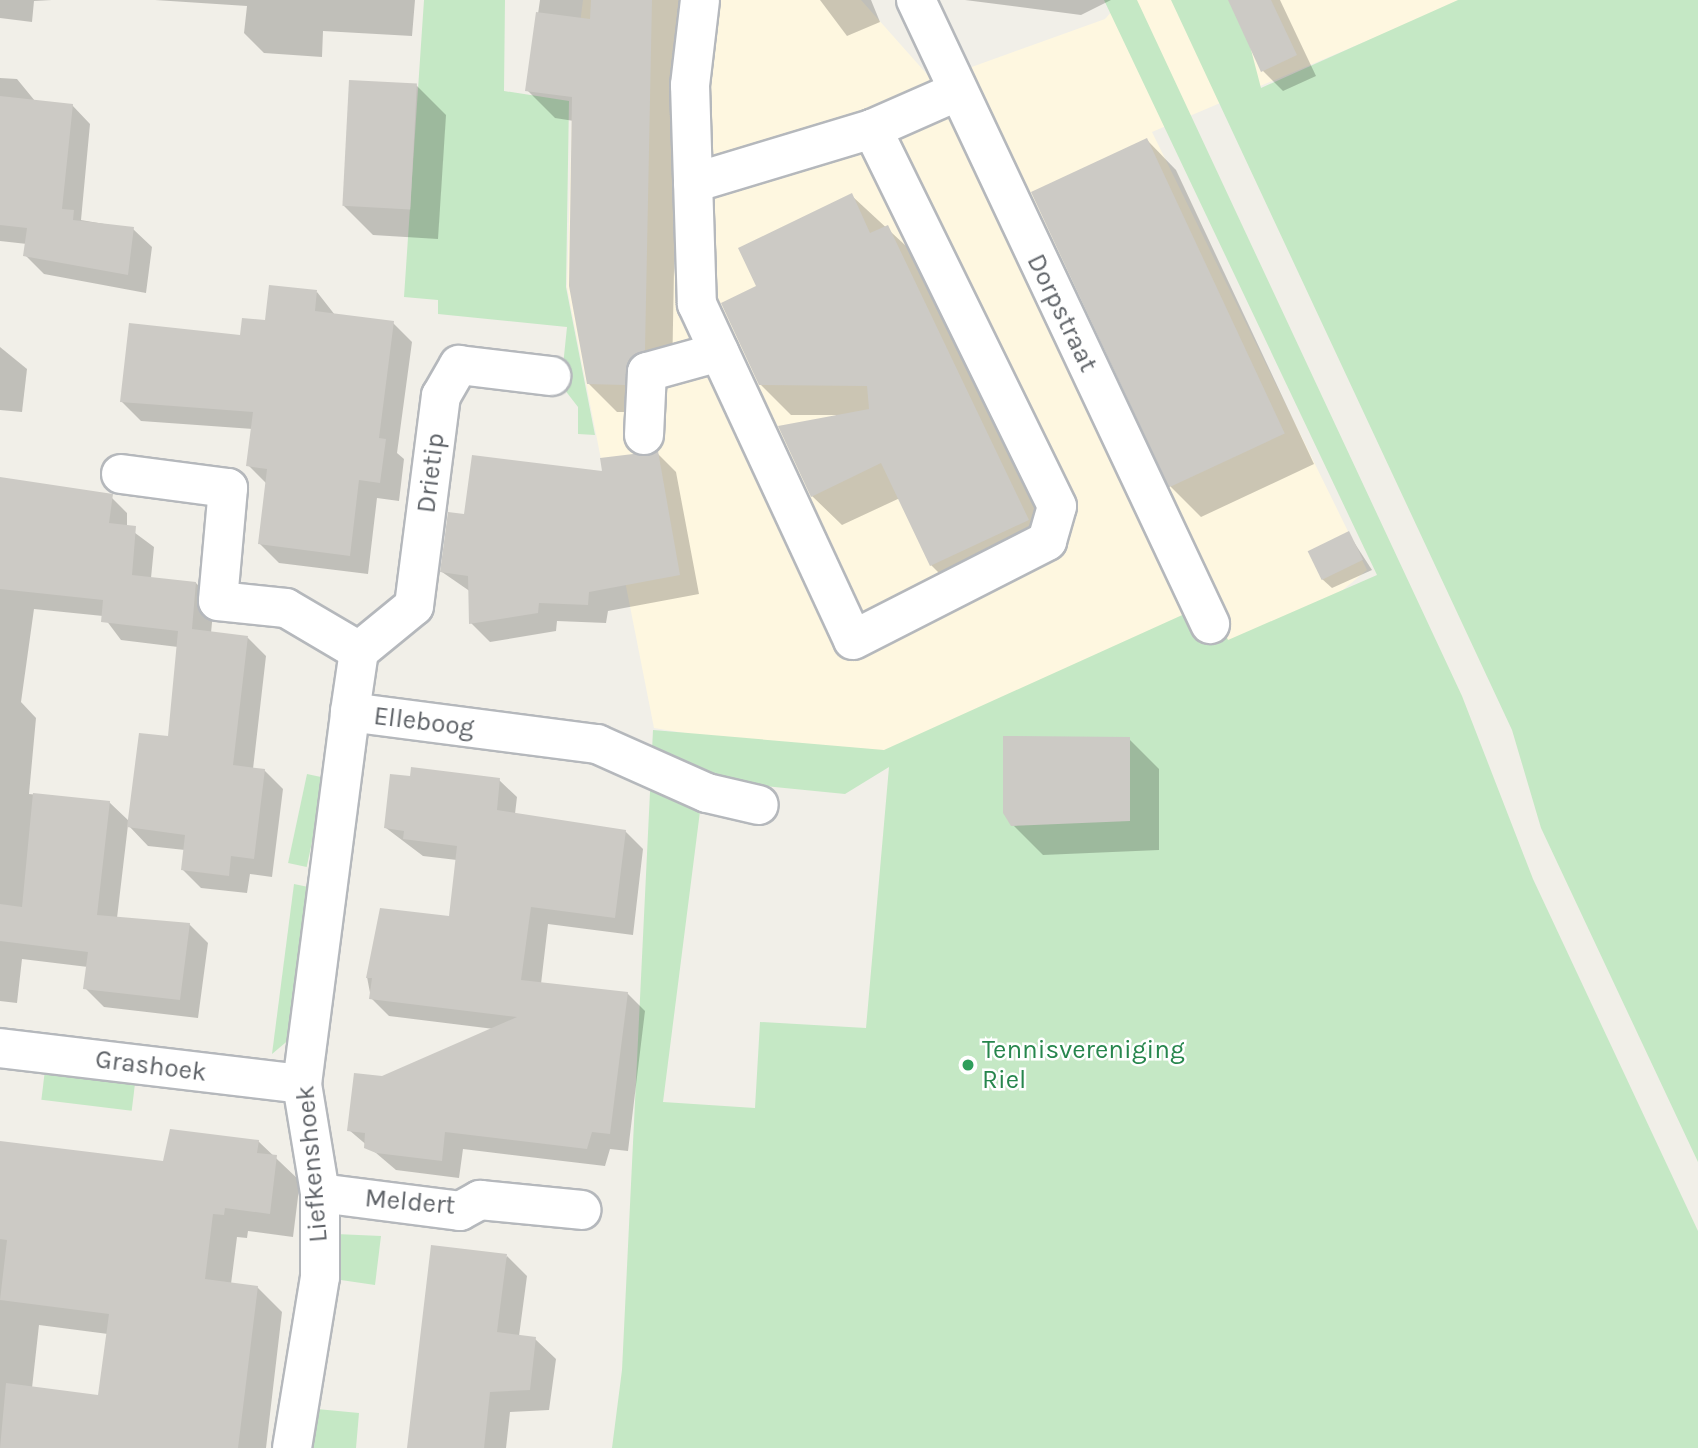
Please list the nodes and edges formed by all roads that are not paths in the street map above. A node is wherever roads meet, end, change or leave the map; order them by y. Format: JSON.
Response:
{"nodes":[{"id":1,"x":699,"y":0,"type":"edge"},
{"id":2,"x":916,"y":0,"type":"edge"},
{"id":3,"x":958,"y":91,"type":"junction"},
{"id":4,"x":872,"y":129,"type":"junction"},
{"id":5,"x":693,"y":183,"type":"junction"},
{"id":6,"x":719,"y":352,"type":"junction"},
{"id":7,"x":551,"y":376,"type":"dead end"},
{"id":8,"x":645,"y":435,"type":"dead end"},
{"id":9,"x":121,"y":474,"type":"dead end"},
{"id":10,"x":1210,"y":624,"type":"dead end"},
{"id":11,"x":359,"y":651,"type":"junction"},
{"id":12,"x":350,"y":712,"type":"junction"},
{"id":13,"x":760,"y":805,"type":"dead end"},
{"id":14,"x":0,"y":1048,"type":"edge"},
{"id":15,"x":302,"y":1084,"type":"junction"},
{"id":16,"x":320,"y":1193,"type":"junction"},
{"id":17,"x":582,"y":1210,"type":"dead end"},
{"id":18,"x":292,"y":1448,"type":"edge"}],
"edges":[{"from":1,"to":5,"type":"street"},
{"from":2,"to":3,"type":"street","name":"Dorpstraat"},
{"from":3,"to":4,"type":"street"},
{"from":3,"to":10,"type":"street","name":"Dorpstraat"},
{"from":4,"to":5,"type":"street"},
{"from":4,"to":6,"type":"street"},
{"from":5,"to":6,"type":"street"},
{"from":6,"to":8,"type":"street"},
{"from":7,"to":11,"type":"street","name":"Drietip"},
{"from":9,"to":11,"type":"street"},
{"from":11,"to":12,"type":"street","name":"Elleboog"},
{"from":12,"to":13,"type":"street","name":"Elleboog"},
{"from":12,"to":15,"type":"street","name":"Liefkenshoek"},
{"from":14,"to":15,"type":"street","name":"Grashoek"},
{"from":15,"to":16,"type":"street","name":"Liefkenshoek"},
{"from":16,"to":17,"type":"street","name":"Meldert"},
{"from":16,"to":18,"type":"street","name":"Liefkenshoek"}]}
